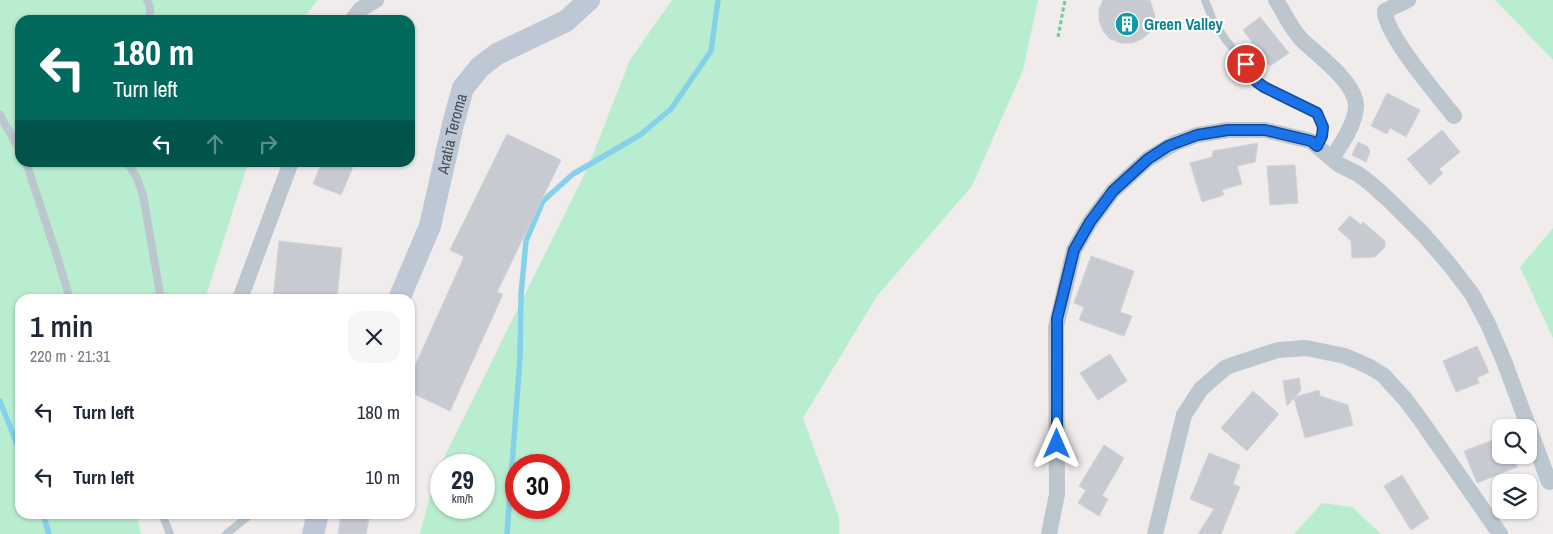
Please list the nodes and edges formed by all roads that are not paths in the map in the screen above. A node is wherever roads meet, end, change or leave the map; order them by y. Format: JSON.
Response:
{"nodes":[{"id":1,"x":147,"y":0,"type":"edge"},
{"id":2,"x":376,"y":0,"type":"edge"},
{"id":3,"x":589,"y":0,"type":"edge"},
{"id":4,"x":1205,"y":0,"type":"edge"},
{"id":5,"x":1276,"y":0,"type":"edge"},
{"id":6,"x":1408,"y":0,"type":"edge"},
{"id":7,"x":150,"y":15,"type":"edge"},
{"id":8,"x":356,"y":15,"type":"edge"},
{"id":9,"x":0,"y":114,"type":"edge"},
{"id":10,"x":1454,"y":116,"type":"dead end"},
{"id":11,"x":15,"y":142,"type":"edge"},
{"id":12,"x":1317,"y":146,"type":"junction"},
{"id":13,"x":1332,"y":158,"type":"junction"},
{"id":14,"x":28,"y":167,"type":"edge"},
{"id":15,"x":130,"y":167,"type":"edge"},
{"id":16,"x":288,"y":167,"type":"edge"},
{"id":17,"x":69,"y":294,"type":"edge"},
{"id":18,"x":160,"y":294,"type":"edge"},
{"id":19,"x":242,"y":294,"type":"edge"},
{"id":20,"x":401,"y":294,"type":"edge"},
{"id":21,"x":1549,"y":482,"type":"dead end"},
{"id":22,"x":163,"y":519,"type":"edge"},
{"id":23,"x":245,"y":519,"type":"edge"},
{"id":24,"x":317,"y":519,"type":"edge"},
{"id":25,"x":170,"y":534,"type":"edge"},
{"id":26,"x":226,"y":534,"type":"edge"},
{"id":27,"x":313,"y":534,"type":"edge"},
{"id":28,"x":1049,"y":534,"type":"edge"},
{"id":29,"x":1155,"y":534,"type":"edge"},
{"id":30,"x":1500,"y":534,"type":"edge"}],
"edges":[{"from":1,"to":7,"type":"lane"},
{"from":2,"to":8,"type":"street"},
{"from":3,"to":20,"type":"main road","name":"Aratia Teroma"},
{"from":4,"to":12,"type":"lane"},
{"from":5,"to":13,"type":"street"},
{"from":6,"to":10,"type":"street"},
{"from":9,"to":11,"type":"lane"},
{"from":12,"to":13,"type":"street"},
{"from":12,"to":28,"type":"street"},
{"from":13,"to":21,"type":"street"},
{"from":14,"to":17,"type":"lane"},
{"from":15,"to":18,"type":"lane"},
{"from":16,"to":19,"type":"street"},
{"from":22,"to":25,"type":"lane"},
{"from":23,"to":26,"type":"lane"},
{"from":24,"to":27,"type":"main road"},
{"from":29,"to":30,"type":"street"}]}
